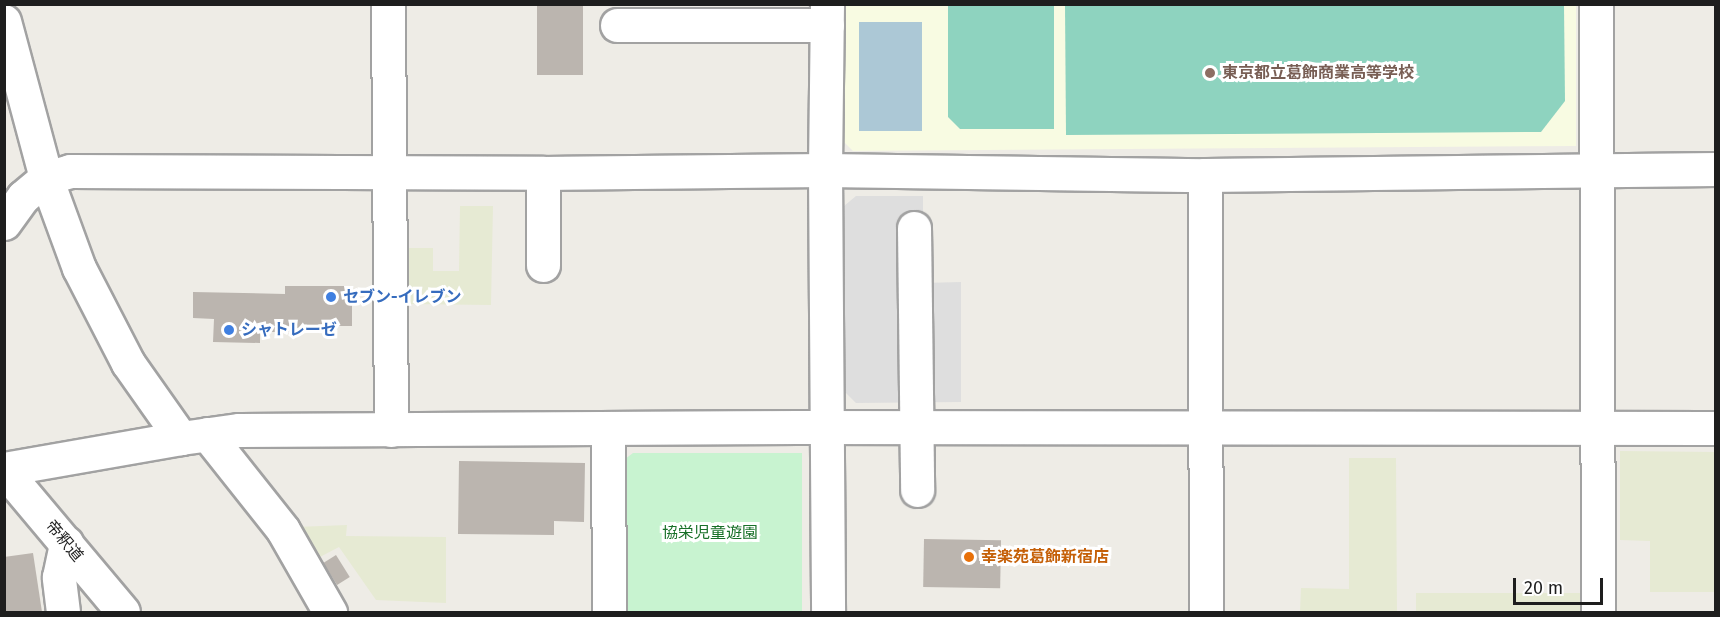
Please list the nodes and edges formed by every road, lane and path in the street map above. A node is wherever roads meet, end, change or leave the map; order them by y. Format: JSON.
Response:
{"nodes":[{"id":1,"x":388,"y":4,"type":"edge"},
{"id":2,"x":1596,"y":4,"type":"edge"},
{"id":3,"x":827,"y":14,"type":"edge"},
{"id":4,"x":4,"y":21,"type":"edge"},
{"id":5,"x":618,"y":25,"type":"dead end"},
{"id":6,"x":1597,"y":168,"type":"junction"},
{"id":7,"x":1716,"y":169,"type":"edge"},
{"id":8,"x":825,"y":170,"type":"junction"},
{"id":9,"x":388,"y":171,"type":"junction"},
{"id":10,"x":543,"y":173,"type":"junction"},
{"id":11,"x":1205,"y":175,"type":"junction"},
{"id":12,"x":46,"y":178,"type":"junction"},
{"id":13,"x":4,"y":223,"type":"edge"},
{"id":14,"x":914,"y":228,"type":"dead end"},
{"id":15,"x":543,"y":265,"type":"dead end"},
{"id":16,"x":826,"y":427,"type":"junction"},
{"id":17,"x":916,"y":427,"type":"junction"},
{"id":18,"x":608,"y":428,"type":"junction"},
{"id":19,"x":1598,"y":428,"type":"junction"},
{"id":20,"x":1716,"y":428,"type":"edge"},
{"id":21,"x":1205,"y":429,"type":"junction"},
{"id":22,"x":391,"y":430,"type":"junction"},
{"id":23,"x":194,"y":436,"type":"junction"},
{"id":24,"x":4,"y":470,"type":"edge"},
{"id":25,"x":917,"y":490,"type":"dead end"},
{"id":26,"x":66,"y":543,"type":"junction"},
{"id":27,"x":63,"y":612,"type":"edge"},
{"id":28,"x":123,"y":612,"type":"edge"},
{"id":29,"x":330,"y":612,"type":"edge"},
{"id":30,"x":609,"y":612,"type":"edge"},
{"id":31,"x":828,"y":612,"type":"edge"},
{"id":32,"x":1206,"y":612,"type":"edge"},
{"id":33,"x":1598,"y":612,"type":"edge"}],
"edges":[{"from":1,"to":9,"type":"street"},
{"from":2,"to":6,"type":"street"},
{"from":3,"to":5,"type":"street"},
{"from":3,"to":8,"type":"street"},
{"from":4,"to":12,"type":"street"},
{"from":6,"to":7,"type":"street"},
{"from":6,"to":11,"type":"street"},
{"from":6,"to":19,"type":"street"},
{"from":8,"to":10,"type":"street"},
{"from":8,"to":11,"type":"street"},
{"from":8,"to":16,"type":"street"},
{"from":9,"to":10,"type":"street"},
{"from":9,"to":12,"type":"street"},
{"from":9,"to":22,"type":"street"},
{"from":10,"to":15,"type":"street"},
{"from":11,"to":21,"type":"street"},
{"from":12,"to":13,"type":"street"},
{"from":12,"to":23,"type":"street"},
{"from":14,"to":17,"type":"street"},
{"from":16,"to":17,"type":"street"},
{"from":16,"to":18,"type":"street"},
{"from":16,"to":31,"type":"street"},
{"from":17,"to":21,"type":"street"},
{"from":17,"to":25,"type":"street"},
{"from":18,"to":22,"type":"street"},
{"from":18,"to":30,"type":"street"},
{"from":19,"to":20,"type":"street"},
{"from":19,"to":21,"type":"street"},
{"from":19,"to":33,"type":"street"},
{"from":21,"to":32,"type":"street"},
{"from":22,"to":23,"type":"street"},
{"from":23,"to":24,"type":"street"},
{"from":23,"to":29,"type":"street"},
{"from":24,"to":26,"type":"street","name":"帝釈道"},
{"from":26,"to":27,"type":"street"},
{"from":26,"to":28,"type":"street","name":"帝釈道"}]}
